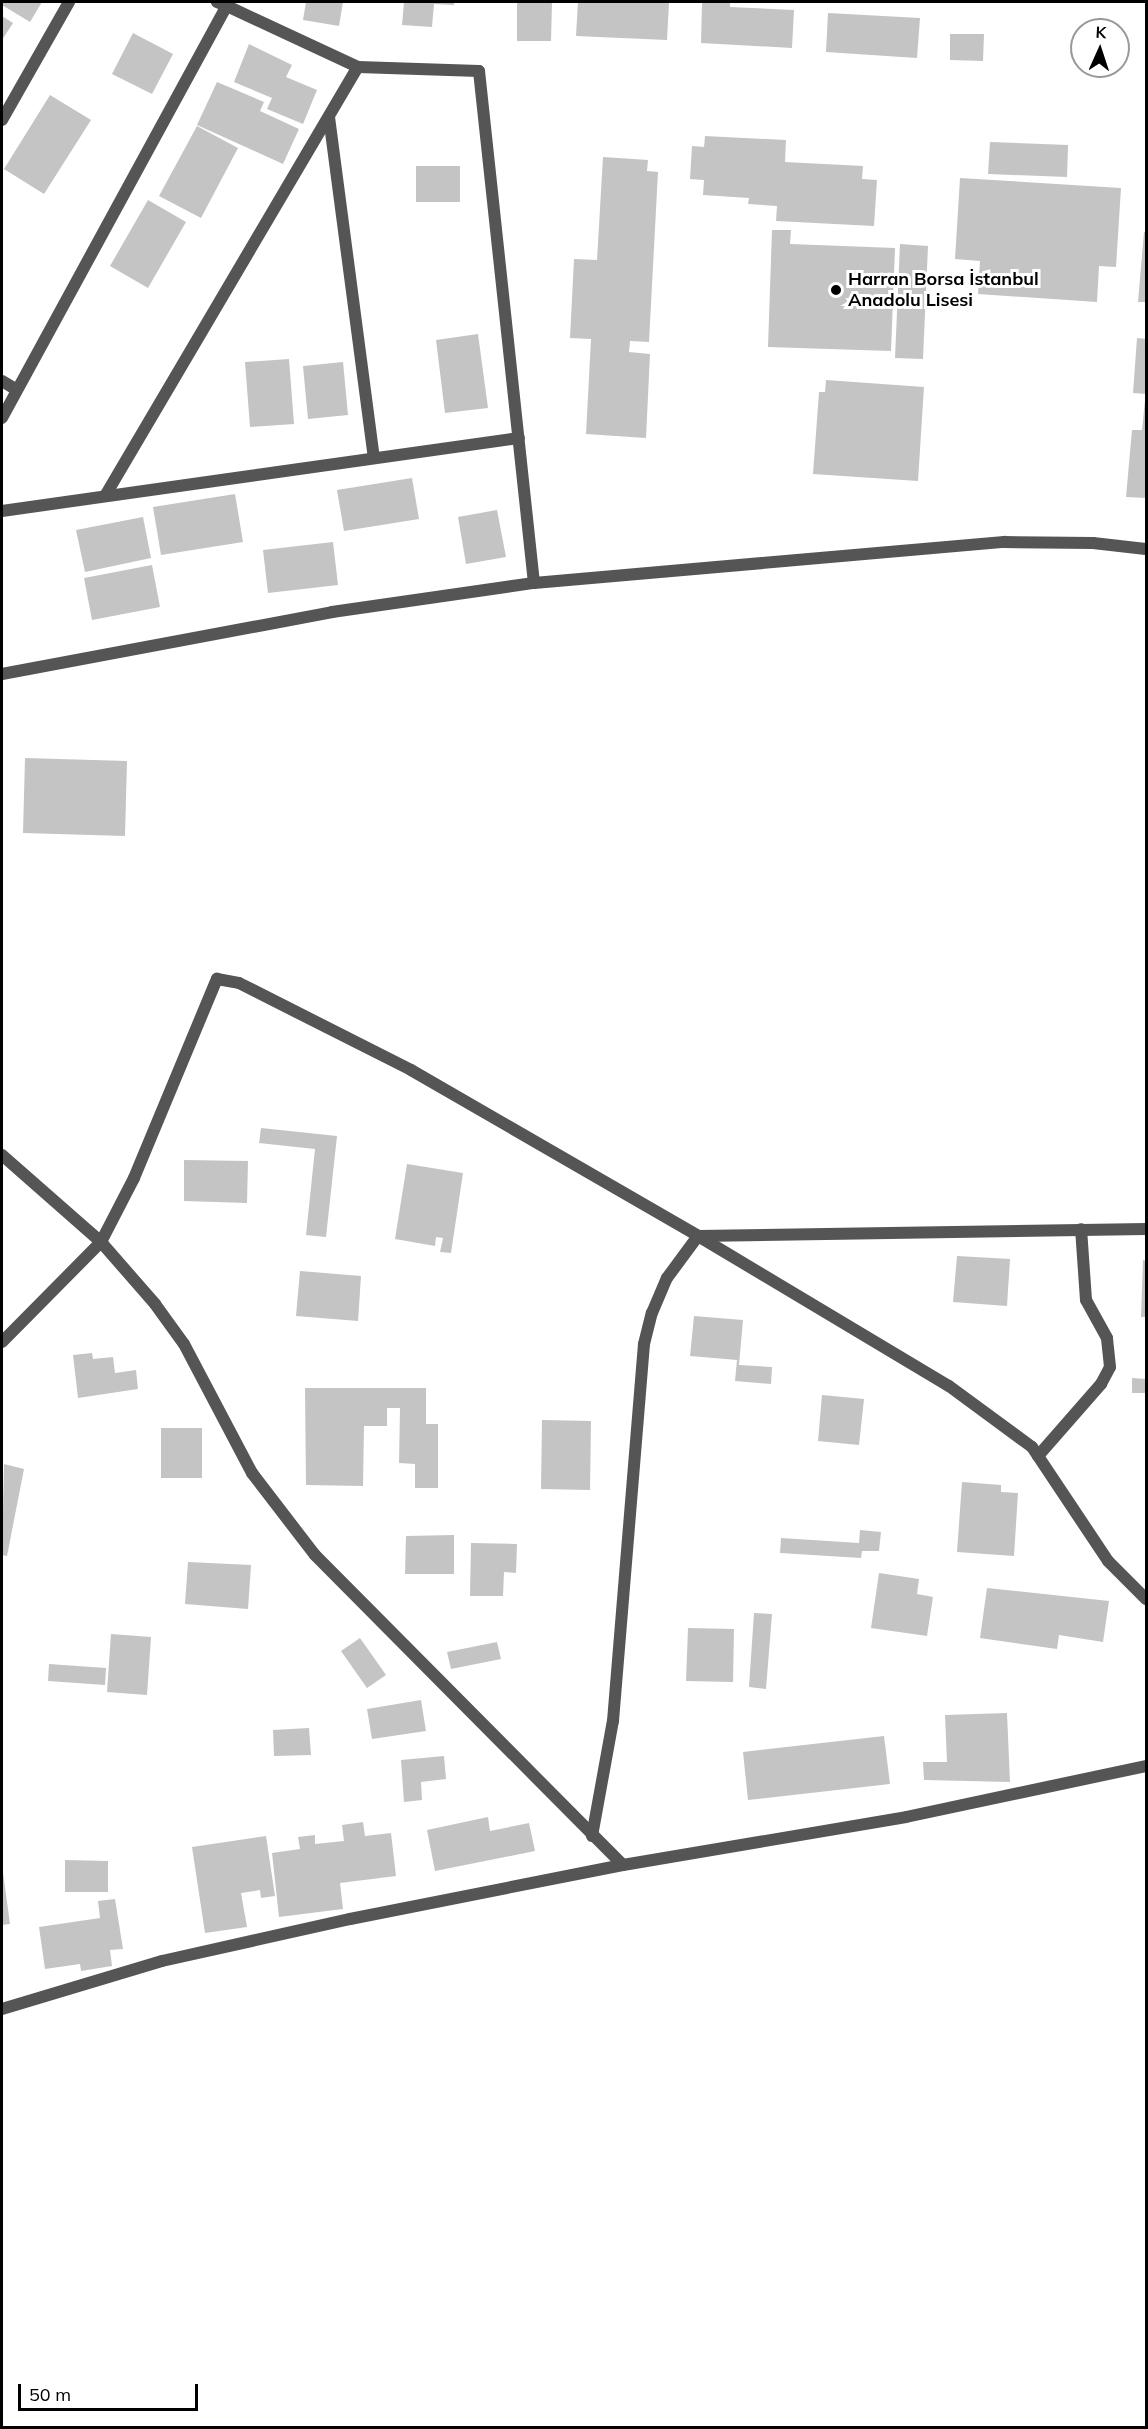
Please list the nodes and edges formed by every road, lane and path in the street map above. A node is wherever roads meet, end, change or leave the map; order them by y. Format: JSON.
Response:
{"nodes":[{"id":1,"x":69,"y":2,"type":"edge"},
{"id":2,"x":225,"y":3,"type":"edge"},
{"id":3,"x":358,"y":67,"type":"junction"},
{"id":4,"x":329,"y":117,"type":"junction"},
{"id":5,"x":2,"y":120,"type":"edge"},
{"id":6,"x":2,"y":381,"type":"edge"},
{"id":7,"x":17,"y":390,"type":"junction"},
{"id":8,"x":2,"y":418,"type":"edge"},
{"id":9,"x":519,"y":438,"type":"junction"},
{"id":10,"x":375,"y":458,"type":"junction"},
{"id":11,"x":105,"y":496,"type":"junction"},
{"id":12,"x":2,"y":511,"type":"edge"},
{"id":13,"x":1146,"y":549,"type":"edge"},
{"id":14,"x":534,"y":583,"type":"junction"},
{"id":15,"x":2,"y":674,"type":"edge"},
{"id":16,"x":2,"y":1155,"type":"edge"},
{"id":17,"x":1146,"y":1228,"type":"edge"},
{"id":18,"x":1081,"y":1229,"type":"junction"},
{"id":19,"x":698,"y":1236,"type":"junction"},
{"id":20,"x":101,"y":1242,"type":"junction"},
{"id":21,"x":2,"y":1342,"type":"edge"},
{"id":22,"x":1038,"y":1456,"type":"junction"},
{"id":23,"x":1146,"y":1599,"type":"edge"},
{"id":24,"x":1146,"y":1766,"type":"edge"},
{"id":25,"x":592,"y":1836,"type":"junction"},
{"id":26,"x":623,"y":1865,"type":"junction"},
{"id":27,"x":2,"y":2009,"type":"edge"}],
"edges":[{"from":1,"to":5,"type":"street"},
{"from":2,"to":3,"type":"street"},
{"from":2,"to":7,"type":"street"},
{"from":3,"to":4,"type":"street"},
{"from":3,"to":9,"type":"street"},
{"from":4,"to":10,"type":"street"},
{"from":4,"to":11,"type":"street"},
{"from":6,"to":7,"type":"street"},
{"from":7,"to":8,"type":"street"},
{"from":9,"to":10,"type":"street"},
{"from":9,"to":14,"type":"street"},
{"from":10,"to":11,"type":"street"},
{"from":11,"to":12,"type":"street"},
{"from":13,"to":14,"type":"street"},
{"from":14,"to":15,"type":"street"},
{"from":16,"to":20,"type":"street"},
{"from":17,"to":18,"type":"street"},
{"from":18,"to":19,"type":"street"},
{"from":18,"to":22,"type":"street"},
{"from":19,"to":20,"type":"street"},
{"from":19,"to":22,"type":"street"},
{"from":19,"to":25,"type":"street"},
{"from":20,"to":21,"type":"street"},
{"from":20,"to":25,"type":"street"},
{"from":22,"to":23,"type":"street"},
{"from":24,"to":26,"type":"street"},
{"from":25,"to":26,"type":"street"},
{"from":26,"to":27,"type":"street"}]}
